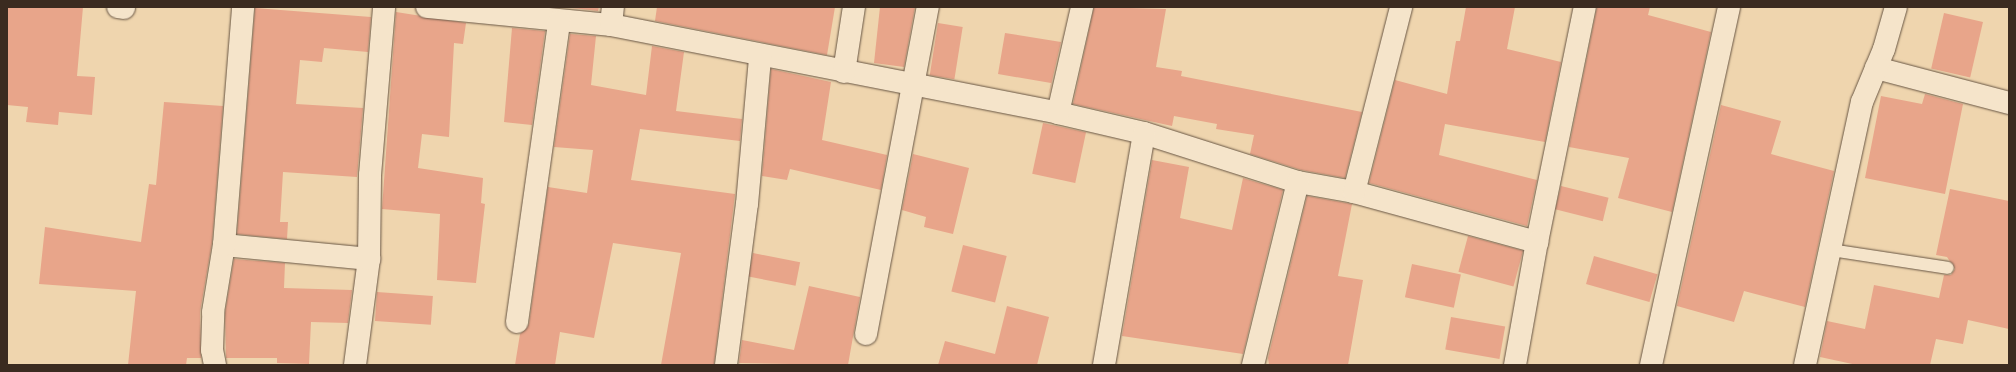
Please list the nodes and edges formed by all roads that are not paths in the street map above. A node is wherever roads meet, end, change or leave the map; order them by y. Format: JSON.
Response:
{"nodes":[{"id":1,"x":243,"y":7,"type":"edge"},
{"id":2,"x":384,"y":7,"type":"edge"},
{"id":3,"x":427,"y":7,"type":"edge"},
{"id":4,"x":854,"y":7,"type":"edge"},
{"id":5,"x":928,"y":7,"type":"edge"},
{"id":6,"x":1082,"y":7,"type":"edge"},
{"id":7,"x":1401,"y":7,"type":"edge"},
{"id":8,"x":1585,"y":7,"type":"edge"},
{"id":9,"x":1729,"y":7,"type":"edge"},
{"id":10,"x":1896,"y":7,"type":"edge"},
{"id":11,"x":612,"y":16,"type":"edge"},
{"id":12,"x":559,"y":22,"type":"junction"},
{"id":13,"x":760,"y":57,"type":"junction"},
{"id":14,"x":1876,"y":68,"type":"junction"},
{"id":15,"x":844,"y":72,"type":"junction"},
{"id":16,"x":914,"y":84,"type":"junction"},
{"id":17,"x":2009,"y":103,"type":"edge"},
{"id":18,"x":1058,"y":114,"type":"junction"},
{"id":19,"x":1144,"y":133,"type":"junction"},
{"id":20,"x":1298,"y":182,"type":"junction"},
{"id":21,"x":1354,"y":192,"type":"junction"},
{"id":22,"x":1537,"y":242,"type":"junction"},
{"id":23,"x":224,"y":245,"type":"junction"},
{"id":24,"x":1831,"y":250,"type":"junction"},
{"id":25,"x":369,"y":259,"type":"junction"},
{"id":26,"x":1948,"y":268,"type":"dead end"},
{"id":27,"x":517,"y":322,"type":"dead end"},
{"id":28,"x":866,"y":334,"type":"dead end"},
{"id":29,"x":215,"y":365,"type":"edge"},
{"id":30,"x":355,"y":365,"type":"edge"},
{"id":31,"x":726,"y":365,"type":"edge"},
{"id":32,"x":1104,"y":365,"type":"edge"},
{"id":33,"x":1253,"y":365,"type":"edge"},
{"id":34,"x":1514,"y":365,"type":"edge"},
{"id":35,"x":1651,"y":365,"type":"edge"},
{"id":36,"x":1805,"y":365,"type":"edge"}],
"edges":[{"from":1,"to":23,"type":"street"},
{"from":2,"to":25,"type":"street"},
{"from":3,"to":12,"type":"street"},
{"from":4,"to":15,"type":"street"},
{"from":5,"to":16,"type":"street"},
{"from":6,"to":18,"type":"street"},
{"from":7,"to":21,"type":"street"},
{"from":8,"to":22,"type":"street"},
{"from":9,"to":35,"type":"street"},
{"from":10,"to":14,"type":"street"},
{"from":11,"to":12,"type":"street"},
{"from":11,"to":13,"type":"street"},
{"from":12,"to":27,"type":"street"},
{"from":13,"to":15,"type":"street"},
{"from":13,"to":31,"type":"street"},
{"from":14,"to":17,"type":"street"},
{"from":14,"to":24,"type":"street"},
{"from":15,"to":16,"type":"street"},
{"from":16,"to":18,"type":"street"},
{"from":16,"to":28,"type":"street"},
{"from":18,"to":19,"type":"street"},
{"from":19,"to":20,"type":"street"},
{"from":19,"to":32,"type":"street"},
{"from":20,"to":21,"type":"street"},
{"from":20,"to":33,"type":"street"},
{"from":21,"to":22,"type":"street"},
{"from":22,"to":34,"type":"street"},
{"from":23,"to":25,"type":"street"},
{"from":23,"to":29,"type":"street"},
{"from":24,"to":26,"type":"lane"},
{"from":24,"to":36,"type":"street"},
{"from":25,"to":30,"type":"street"}]}
